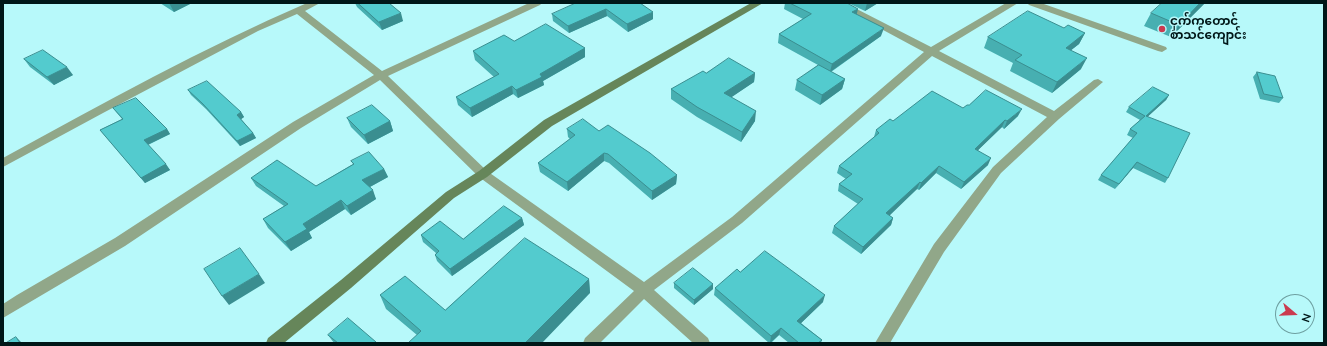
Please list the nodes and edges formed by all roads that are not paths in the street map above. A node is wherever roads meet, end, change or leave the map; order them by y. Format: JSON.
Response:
{"nodes":[{"id":1,"x":315,"y":3,"type":"edge"},
{"id":2,"x":537,"y":3,"type":"edge"},
{"id":3,"x":758,"y":3,"type":"edge"},
{"id":4,"x":838,"y":3,"type":"edge"},
{"id":5,"x":1013,"y":3,"type":"edge"},
{"id":6,"x":1032,"y":3,"type":"edge"},
{"id":7,"x":298,"y":10,"type":"junction"},
{"id":8,"x":1162,"y":49,"type":"dead end"},
{"id":9,"x":930,"y":52,"type":"junction"},
{"id":10,"x":381,"y":75,"type":"junction"},
{"id":11,"x":1098,"y":82,"type":"dead end"},
{"id":12,"x":1055,"y":116,"type":"junction"},
{"id":13,"x":3,"y":163,"type":"edge"},
{"id":14,"x":483,"y":174,"type":"junction"},
{"id":15,"x":644,"y":290,"type":"junction"},
{"id":16,"x":3,"y":312,"type":"edge"},
{"id":17,"x":273,"y":343,"type":"edge"},
{"id":18,"x":590,"y":343,"type":"edge"},
{"id":19,"x":703,"y":343,"type":"edge"},
{"id":20,"x":882,"y":343,"type":"edge"}],
"edges":[{"from":1,"to":7,"type":"street"},
{"from":2,"to":10,"type":"street"},
{"from":3,"to":14,"type":"main road"},
{"from":4,"to":9,"type":"street"},
{"from":5,"to":9,"type":"street"},
{"from":6,"to":8,"type":"street"},
{"from":7,"to":10,"type":"street"},
{"from":7,"to":13,"type":"street"},
{"from":9,"to":12,"type":"street"},
{"from":9,"to":15,"type":"street"},
{"from":10,"to":14,"type":"street"},
{"from":10,"to":16,"type":"street"},
{"from":11,"to":12,"type":"street"},
{"from":12,"to":20,"type":"street"},
{"from":14,"to":15,"type":"street"},
{"from":14,"to":17,"type":"main road"},
{"from":15,"to":18,"type":"street"},
{"from":15,"to":19,"type":"street"}]}
